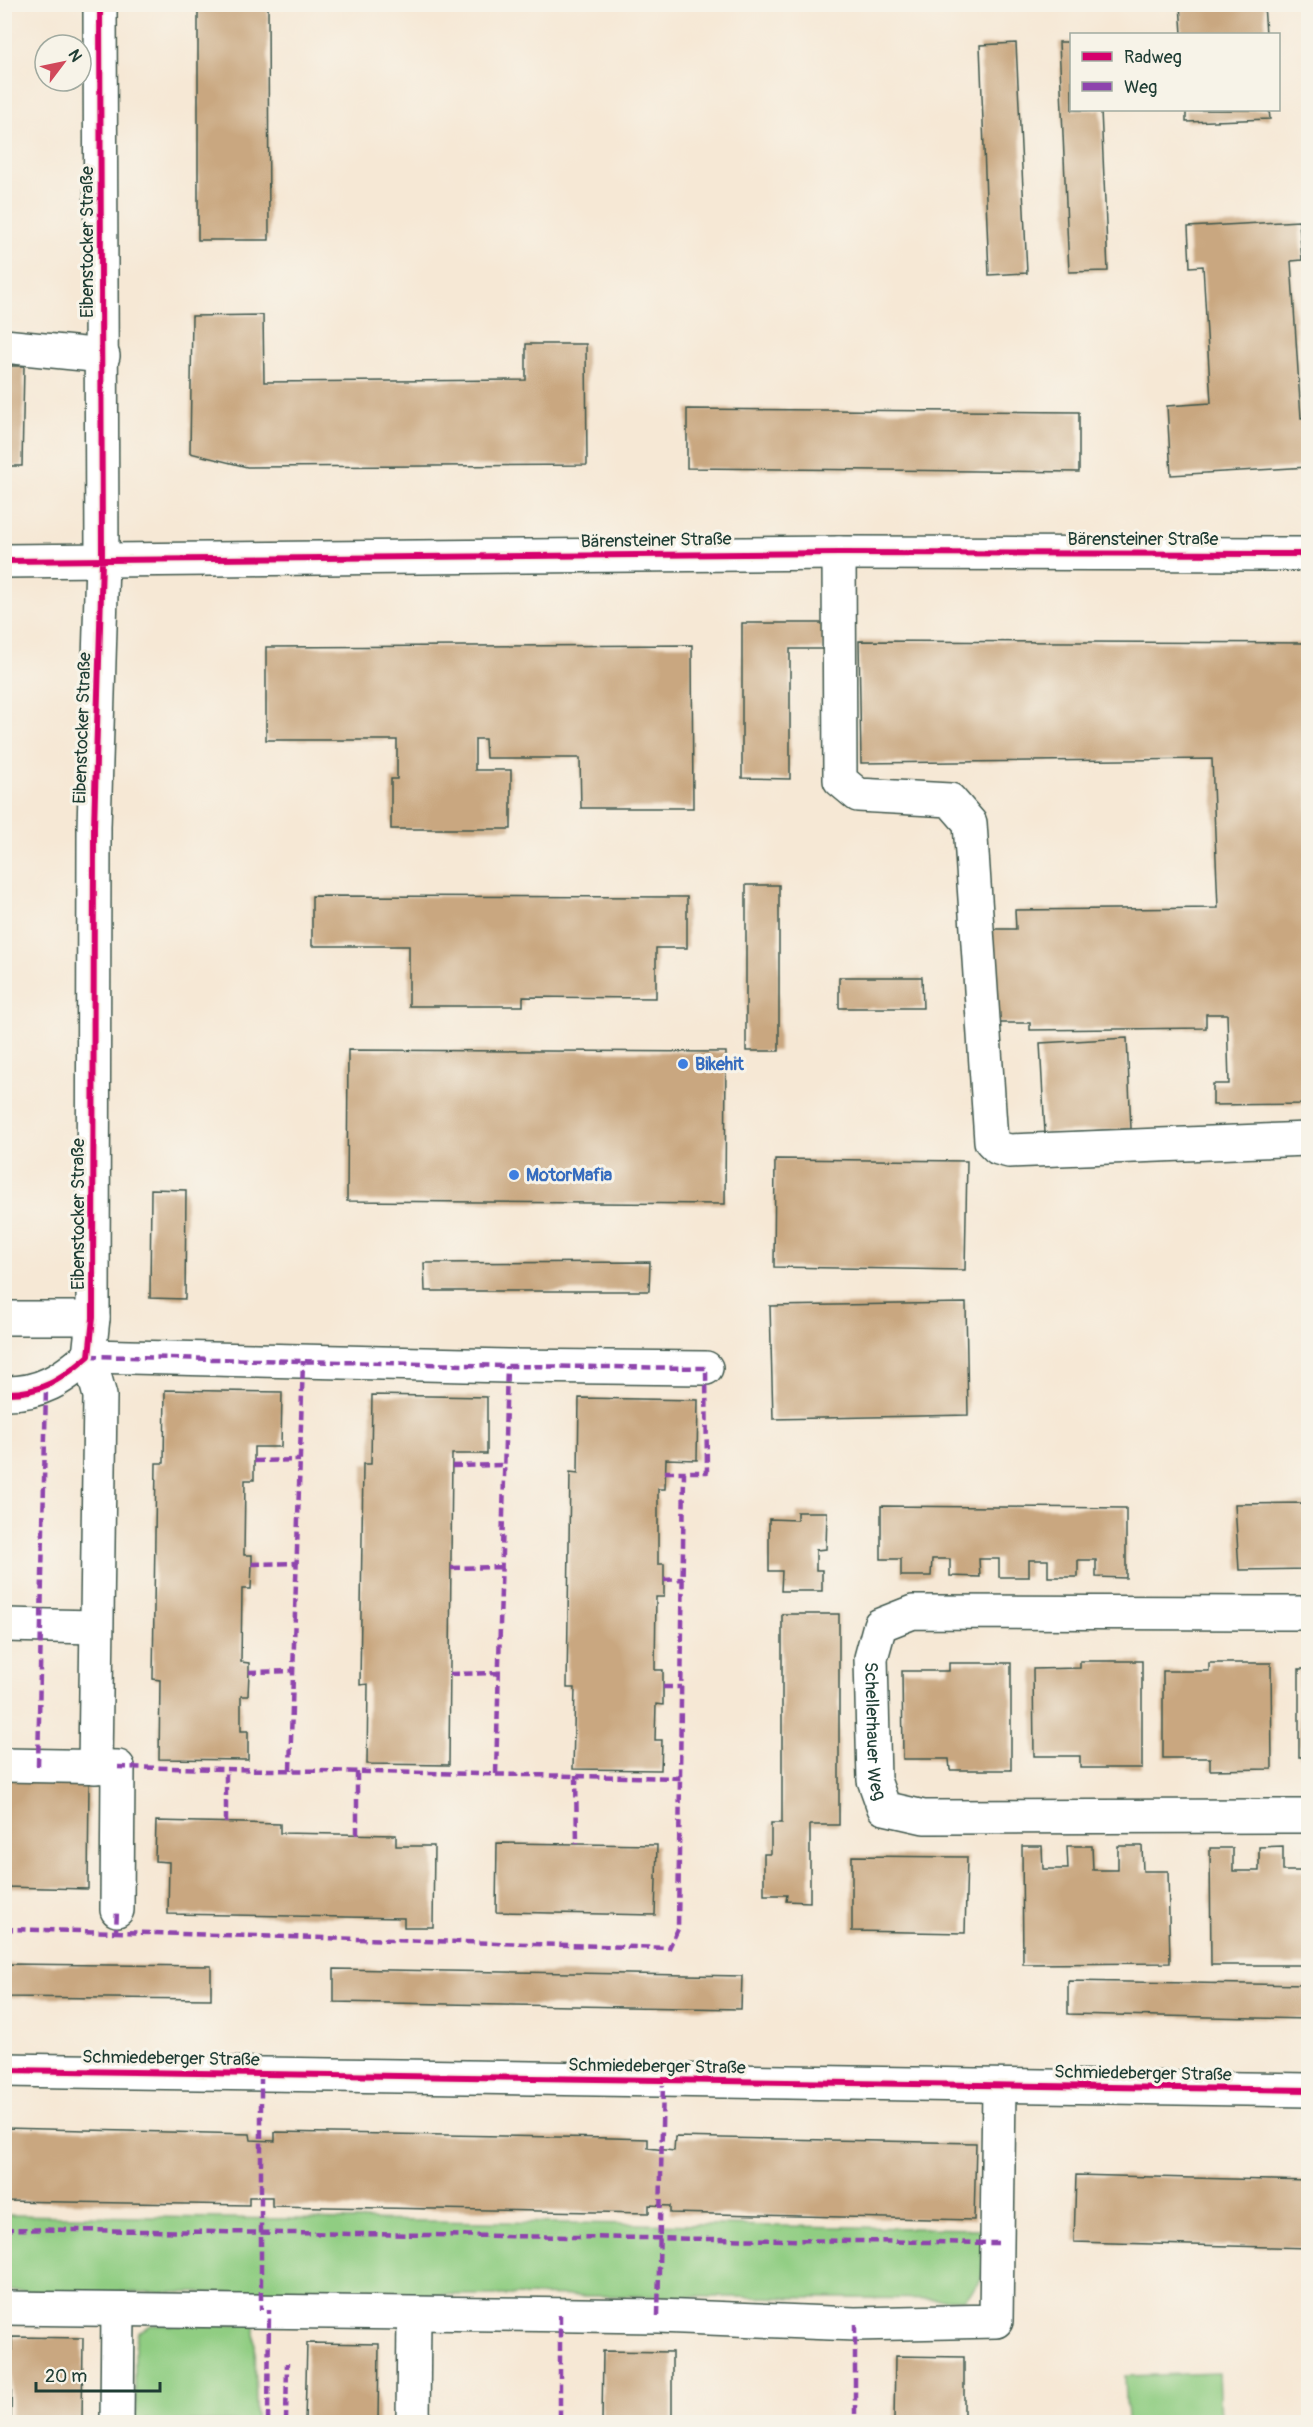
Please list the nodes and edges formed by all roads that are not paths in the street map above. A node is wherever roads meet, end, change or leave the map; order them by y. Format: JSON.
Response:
{"nodes":[{"id":1,"x":100,"y":4,"type":"edge"},
{"id":2,"x":4,"y":346,"type":"edge"},
{"id":3,"x":103,"y":356,"type":"junction"},
{"id":4,"x":838,"y":553,"type":"junction"},
{"id":5,"x":1308,"y":554,"type":"edge"},
{"id":6,"x":4,"y":561,"type":"edge"},
{"id":7,"x":102,"y":561,"type":"junction"},
{"id":8,"x":1308,"y":1139,"type":"edge"},
{"id":9,"x":4,"y":1318,"type":"edge"},
{"id":10,"x":93,"y":1318,"type":"junction"},
{"id":11,"x":89,"y":1356,"type":"junction"},
{"id":12,"x":706,"y":1368,"type":"dead end"},
{"id":13,"x":4,"y":1393,"type":"edge"},
{"id":14,"x":1308,"y":1613,"type":"edge"},
{"id":15,"x":4,"y":1625,"type":"edge"},
{"id":16,"x":96,"y":1627,"type":"junction"},
{"id":17,"x":4,"y":1765,"type":"edge"},
{"id":18,"x":95,"y":1767,"type":"junction"},
{"id":19,"x":1308,"y":1816,"type":"edge"},
{"id":20,"x":117,"y":1910,"type":"dead end"},
{"id":21,"x":4,"y":2070,"type":"edge"},
{"id":22,"x":999,"y":2087,"type":"junction"},
{"id":23,"x":1308,"y":2090,"type":"edge"},
{"id":24,"x":4,"y":2308,"type":"edge"},
{"id":25,"x":118,"y":2310,"type":"junction"},
{"id":26,"x":414,"y":2314,"type":"junction"},
{"id":27,"x":117,"y":2422,"type":"edge"},
{"id":28,"x":413,"y":2422,"type":"edge"}],
"edges":[{"from":1,"to":3,"type":"street","name":"Eibenstocker Straße"},
{"from":2,"to":3,"type":"street"},
{"from":3,"to":7,"type":"street","name":"Eibenstocker Straße"},
{"from":4,"to":5,"type":"street","name":"Bärensteiner Straße"},
{"from":4,"to":7,"type":"street","name":"Bärensteiner Straße"},
{"from":4,"to":8,"type":"street"},
{"from":6,"to":7,"type":"street","name":"Bärensteiner Straße"},
{"from":7,"to":10,"type":"street","name":"Eibenstocker Straße"},
{"from":9,"to":10,"type":"street"},
{"from":10,"to":11,"type":"street","name":"Eibenstocker Straße"},
{"from":11,"to":12,"type":"street"},
{"from":11,"to":13,"type":"street"},
{"from":11,"to":16,"type":"street"},
{"from":14,"to":19,"type":"street","name":"Schellerhauer Weg"},
{"from":15,"to":16,"type":"street"},
{"from":16,"to":18,"type":"street"},
{"from":17,"to":18,"type":"street"},
{"from":18,"to":20,"type":"street"},
{"from":21,"to":22,"type":"street","name":"Schmiedeberger Straße"},
{"from":22,"to":23,"type":"street","name":"Schmiedeberger Straße"},
{"from":22,"to":26,"type":"street"},
{"from":24,"to":25,"type":"street"},
{"from":25,"to":26,"type":"street"},
{"from":25,"to":27,"type":"street"},
{"from":26,"to":28,"type":"street"}]}
